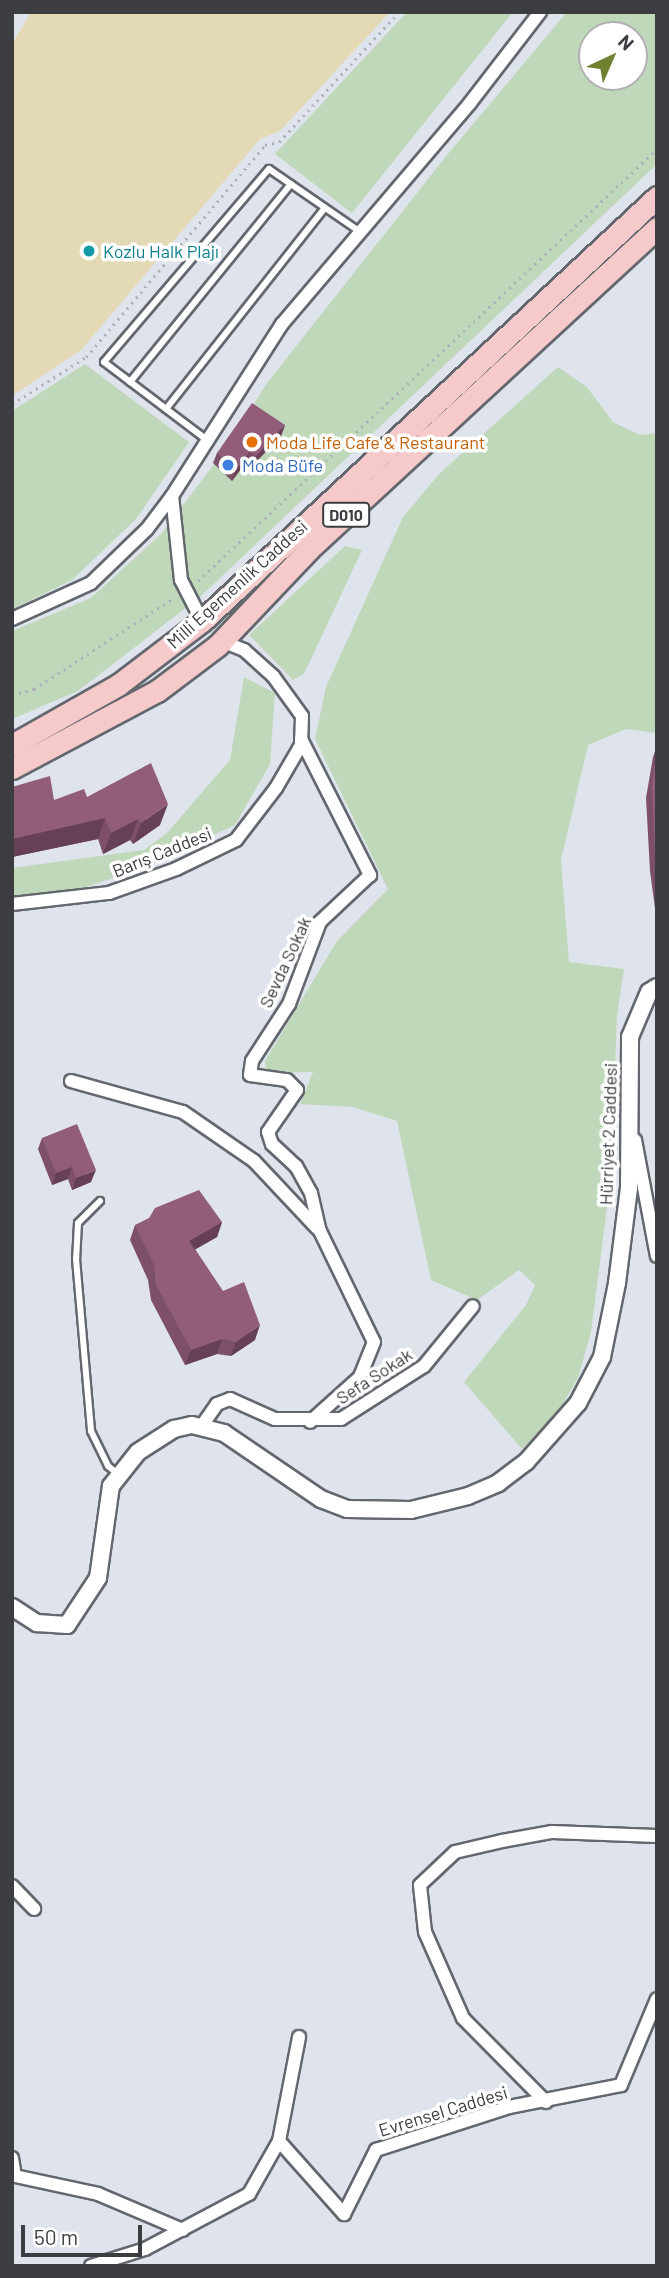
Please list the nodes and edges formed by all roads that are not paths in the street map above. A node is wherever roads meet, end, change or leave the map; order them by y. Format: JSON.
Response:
{"nodes":[{"id":1,"x":541,"y":12,"type":"edge"},
{"id":2,"x":291,"y":184,"type":"junction"},
{"id":3,"x":657,"y":197,"type":"edge"},
{"id":4,"x":325,"y":208,"type":"junction"},
{"id":5,"x":657,"y":228,"type":"edge"},
{"id":6,"x":361,"y":232,"type":"junction"},
{"id":7,"x":130,"y":382,"type":"junction"},
{"id":8,"x":166,"y":409,"type":"junction"},
{"id":9,"x":209,"y":442,"type":"junction"},
{"id":10,"x":172,"y":496,"type":"junction"},
{"id":11,"x":12,"y":619,"type":"edge"},
{"id":12,"x":202,"y":621,"type":"junction"},
{"id":13,"x":222,"y":641,"type":"junction"},
{"id":14,"x":301,"y":738,"type":"junction"},
{"id":15,"x":12,"y":745,"type":"edge"},
{"id":16,"x":12,"y":768,"type":"edge"},
{"id":17,"x":12,"y":904,"type":"edge"},
{"id":18,"x":657,"y":987,"type":"edge"},
{"id":19,"x":71,"y":1081,"type":"dead end"},
{"id":20,"x":628,"y":1105,"type":"junction"},
{"id":21,"x":100,"y":1201,"type":"dead end"},
{"id":22,"x":320,"y":1231,"type":"junction"},
{"id":23,"x":657,"y":1256,"type":"edge"},
{"id":24,"x":473,"y":1307,"type":"dead end"},
{"id":25,"x":310,"y":1422,"type":"junction"},
{"id":26,"x":201,"y":1427,"type":"junction"},
{"id":27,"x":118,"y":1474,"type":"junction"},
{"id":28,"x":12,"y":1607,"type":"edge"},
{"id":29,"x":657,"y":1836,"type":"edge"},
{"id":30,"x":12,"y":1886,"type":"edge"},
{"id":31,"x":34,"y":1909,"type":"dead end"},
{"id":32,"x":657,"y":1999,"type":"edge"},
{"id":33,"x":299,"y":2037,"type":"dead end"},
{"id":34,"x":546,"y":2102,"type":"junction"},
{"id":35,"x":279,"y":2141,"type":"junction"},
{"id":36,"x":12,"y":2158,"type":"edge"},
{"id":37,"x":183,"y":2230,"type":"junction"},
{"id":38,"x":91,"y":2266,"type":"edge"}],
"edges":[{"from":1,"to":6,"type":"street"},
{"from":2,"to":4,"type":"lane"},
{"from":2,"to":7,"type":"lane"},
{"from":2,"to":7,"type":"lane"},
{"from":3,"to":12,"type":"highway","name":"Milli Egemenlik Caddesi","number":"D010"},
{"from":4,"to":6,"type":"lane"},
{"from":4,"to":8,"type":"lane"},
{"from":5,"to":13,"type":"highway","name":"Milli Egemenlik Caddesi","number":"D010"},
{"from":6,"to":9,"type":"street"},
{"from":7,"to":8,"type":"lane"},
{"from":8,"to":9,"type":"lane"},
{"from":9,"to":10,"type":"street"},
{"from":10,"to":11,"type":"street"},
{"from":10,"to":12,"type":"street"},
{"from":12,"to":15,"type":"highway","name":"Milli Egemenlik Caddesi","number":"D010"},
{"from":13,"to":14,"type":"street"},
{"from":13,"to":16,"type":"highway","name":"Milli Egemenlik Caddesi","number":"D010"},
{"from":14,"to":17,"type":"street","name":"Barış Caddesi"},
{"from":14,"to":22,"type":"street","name":"Sevda Sokak"},
{"from":18,"to":20,"type":"street","name":"Hürriyet 2 Caddesi"},
{"from":19,"to":22,"type":"street"},
{"from":20,"to":23,"type":"street"},
{"from":20,"to":26,"type":"street","name":"Hürriyet 2 Caddesi"},
{"from":21,"to":27,"type":"lane"},
{"from":22,"to":25,"type":"street","name":"Sevda Sokak"},
{"from":24,"to":25,"type":"street","name":"Sefa Sokak"},
{"from":25,"to":26,"type":"street","name":"Sefa Sokak"},
{"from":26,"to":27,"type":"street"},
{"from":27,"to":28,"type":"street"},
{"from":29,"to":34,"type":"street"},
{"from":30,"to":31,"type":"street"},
{"from":32,"to":34,"type":"street","name":"Evrensel Caddesi"},
{"from":33,"to":35,"type":"street"},
{"from":34,"to":35,"type":"street","name":"Evrensel Caddesi"},
{"from":35,"to":37,"type":"street"},
{"from":36,"to":37,"type":"street"},
{"from":37,"to":38,"type":"street"}]}
